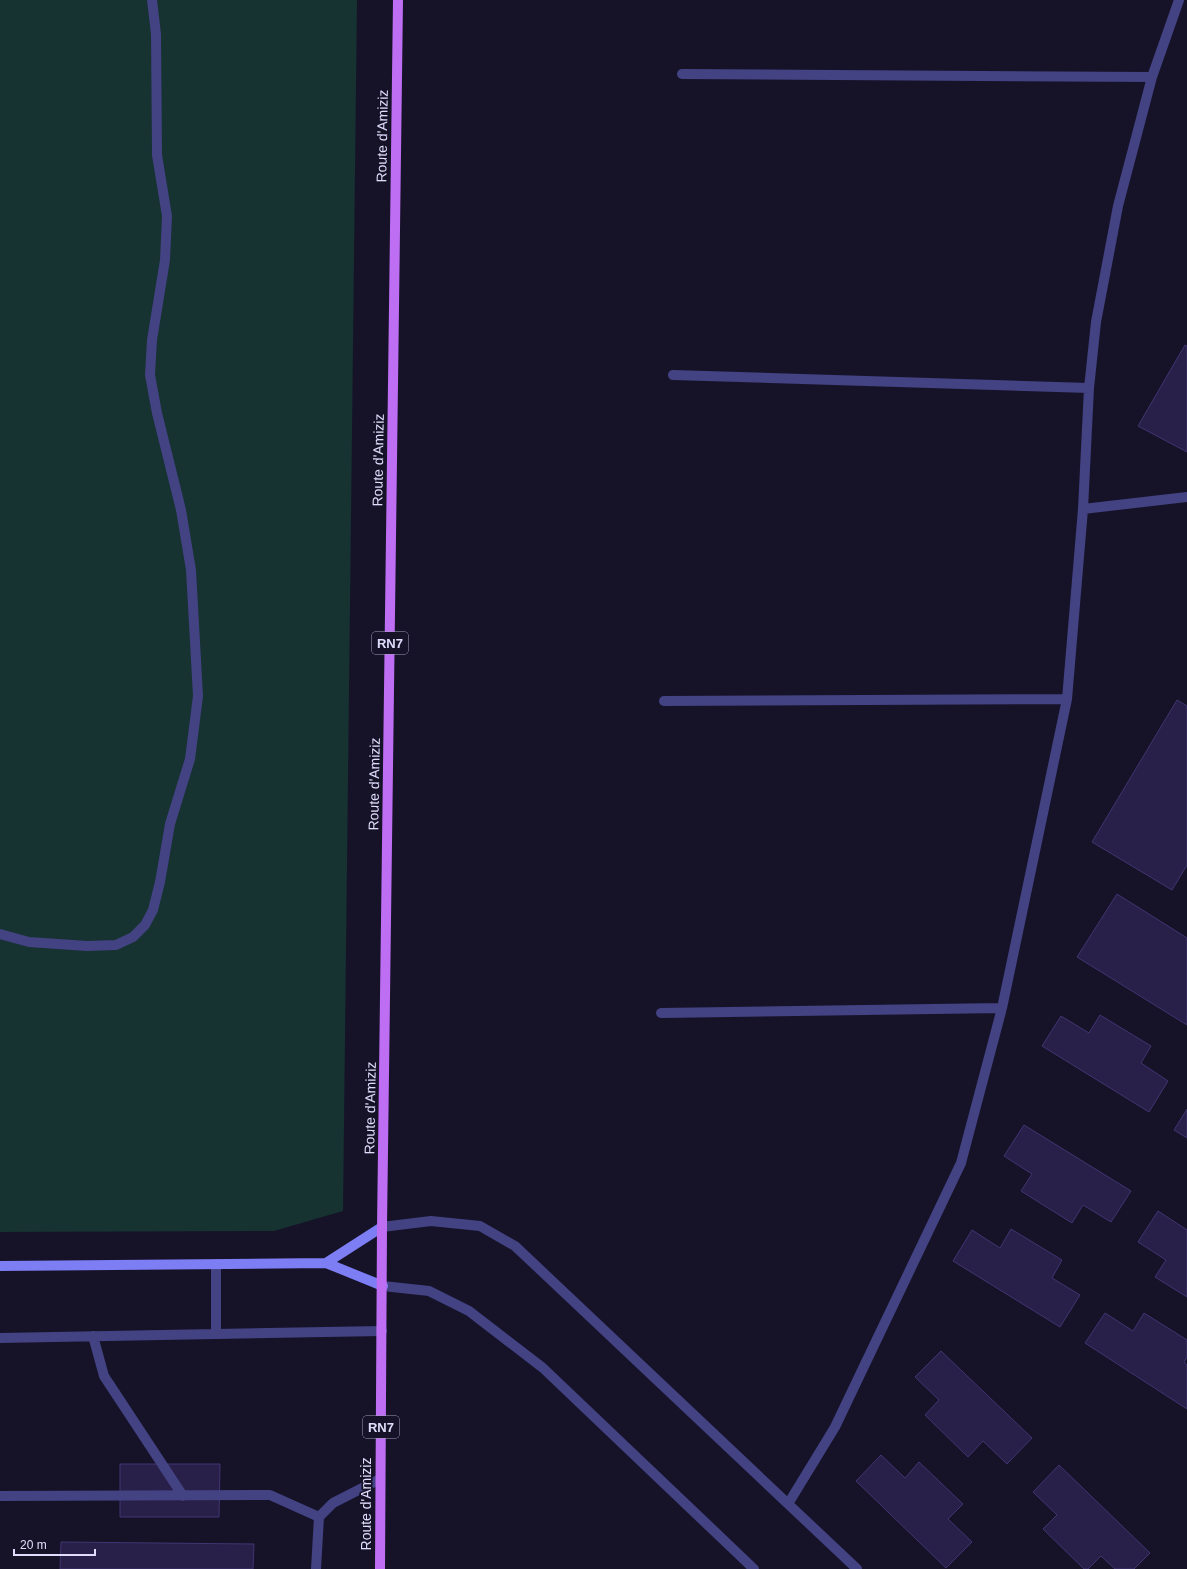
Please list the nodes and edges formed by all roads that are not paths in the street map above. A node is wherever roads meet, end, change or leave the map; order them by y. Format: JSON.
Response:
{"nodes":[{"id":1,"x":152,"y":0,"type":"edge"},
{"id":2,"x":398,"y":0,"type":"edge"},
{"id":3,"x":1179,"y":0,"type":"edge"},
{"id":4,"x":682,"y":74,"type":"dead end"},
{"id":5,"x":1152,"y":77,"type":"junction"},
{"id":6,"x":673,"y":375,"type":"dead end"},
{"id":7,"x":1089,"y":388,"type":"junction"},
{"id":8,"x":1187,"y":497,"type":"edge"},
{"id":9,"x":1083,"y":509,"type":"junction"},
{"id":10,"x":1067,"y":698,"type":"junction"},
{"id":11,"x":664,"y":701,"type":"dead end"},
{"id":12,"x":0,"y":934,"type":"edge"},
{"id":13,"x":1002,"y":1008,"type":"junction"},
{"id":14,"x":661,"y":1013,"type":"dead end"},
{"id":15,"x":382,"y":1227,"type":"junction"},
{"id":16,"x":326,"y":1262,"type":"junction"},
{"id":17,"x":216,"y":1264,"type":"junction"},
{"id":18,"x":0,"y":1266,"type":"edge"},
{"id":19,"x":382,"y":1286,"type":"junction"},
{"id":20,"x":382,"y":1331,"type":"junction"},
{"id":21,"x":216,"y":1334,"type":"junction"},
{"id":22,"x":93,"y":1336,"type":"junction"},
{"id":23,"x":0,"y":1338,"type":"edge"},
{"id":24,"x":380,"y":1479,"type":"junction"},
{"id":25,"x":0,"y":1496,"type":"edge"},
{"id":26,"x":183,"y":1496,"type":"junction"},
{"id":27,"x":788,"y":1504,"type":"junction"},
{"id":28,"x":319,"y":1517,"type":"junction"},
{"id":29,"x":316,"y":1569,"type":"edge"},
{"id":30,"x":380,"y":1569,"type":"edge"},
{"id":31,"x":754,"y":1569,"type":"edge"},
{"id":32,"x":857,"y":1569,"type":"edge"}],
"edges":[{"from":1,"to":12,"type":"street"},
{"from":2,"to":15,"type":"main road","name":"Route d'Amiziz","number":"RN7"},
{"from":3,"to":5,"type":"street"},
{"from":4,"to":5,"type":"street"},
{"from":5,"to":7,"type":"street"},
{"from":6,"to":7,"type":"street"},
{"from":7,"to":9,"type":"street"},
{"from":8,"to":9,"type":"street"},
{"from":9,"to":10,"type":"street"},
{"from":10,"to":11,"type":"street"},
{"from":10,"to":13,"type":"street"},
{"from":13,"to":14,"type":"street"},
{"from":13,"to":27,"type":"street"},
{"from":15,"to":16,"type":"street"},
{"from":15,"to":19,"type":"main road","name":"Route d'Amiziz","number":"RN7"},
{"from":15,"to":27,"type":"street"},
{"from":16,"to":17,"type":"street"},
{"from":16,"to":19,"type":"street"},
{"from":17,"to":18,"type":"street"},
{"from":17,"to":21,"type":"street"},
{"from":19,"to":20,"type":"main road","name":"Route d'Amiziz","number":"RN7"},
{"from":19,"to":31,"type":"street"},
{"from":20,"to":21,"type":"street"},
{"from":20,"to":24,"type":"main road","name":"Route d'Amiziz","number":"RN7"},
{"from":21,"to":22,"type":"street"},
{"from":22,"to":23,"type":"street"},
{"from":22,"to":26,"type":"street"},
{"from":24,"to":28,"type":"street"},
{"from":24,"to":30,"type":"main road","name":"Route d'Amiziz","number":"RN7"},
{"from":25,"to":26,"type":"street"},
{"from":26,"to":28,"type":"street"},
{"from":27,"to":32,"type":"street"},
{"from":28,"to":29,"type":"street"}]}
